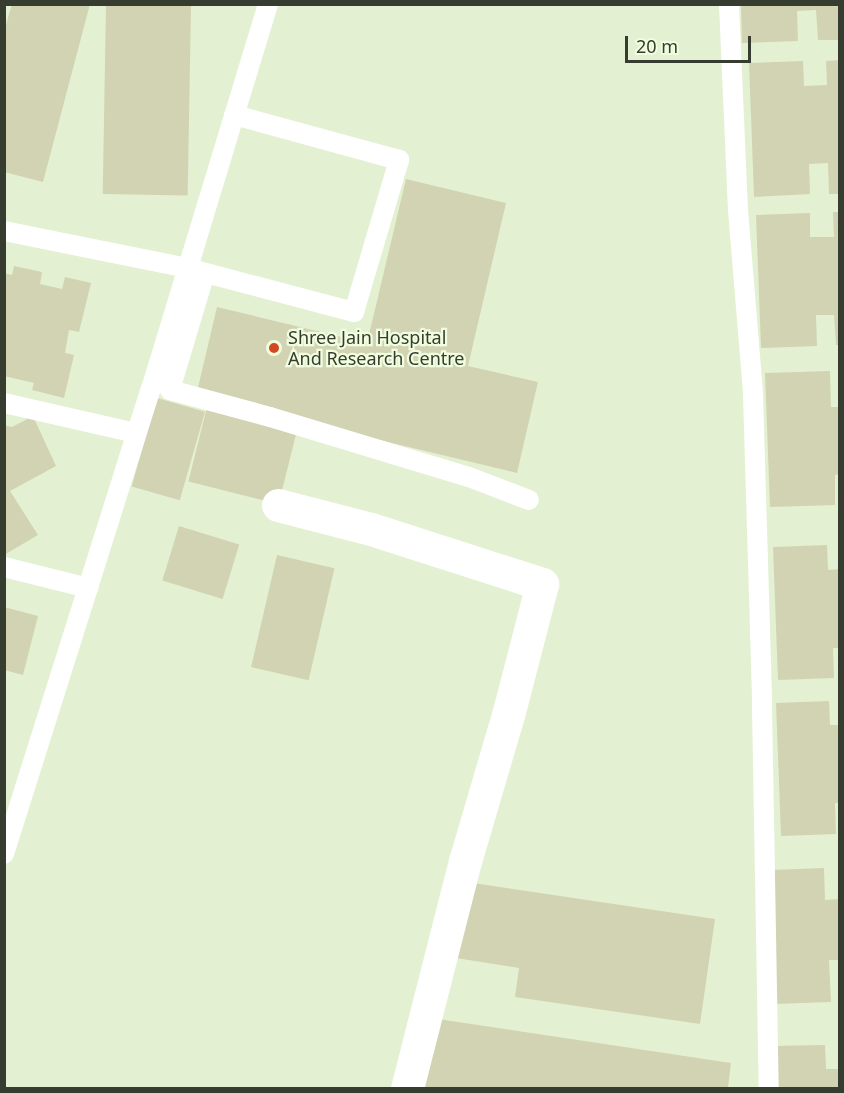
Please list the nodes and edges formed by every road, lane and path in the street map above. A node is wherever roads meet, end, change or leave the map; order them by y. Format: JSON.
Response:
{"nodes":[{"id":1,"x":268,"y":4,"type":"edge"},
{"id":2,"x":729,"y":4,"type":"edge"},
{"id":3,"x":234,"y":115,"type":"junction"},
{"id":4,"x":4,"y":231,"type":"edge"},
{"id":5,"x":196,"y":271,"type":"junction"},
{"id":6,"x":4,"y":403,"type":"edge"},
{"id":7,"x":136,"y":434,"type":"junction"},
{"id":8,"x":529,"y":500,"type":"dead end"},
{"id":9,"x":278,"y":505,"type":"dead end"},
{"id":10,"x":4,"y":567,"type":"edge"},
{"id":11,"x":88,"y":588,"type":"junction"},
{"id":12,"x":5,"y":850,"type":"edge"},
{"id":13,"x":407,"y":1089,"type":"edge"},
{"id":14,"x":769,"y":1089,"type":"edge"}],
"edges":[{"from":1,"to":3,"type":"lane"},
{"from":2,"to":14,"type":"lane"},
{"from":3,"to":5,"type":"lane"},
{"from":3,"to":5,"type":"lane"},
{"from":4,"to":5,"type":"lane"},
{"from":5,"to":7,"type":"lane"},
{"from":5,"to":8,"type":"lane"},
{"from":6,"to":7,"type":"lane"},
{"from":7,"to":11,"type":"lane"},
{"from":9,"to":13,"type":"street"},
{"from":10,"to":11,"type":"lane"},
{"from":11,"to":12,"type":"lane"}]}
